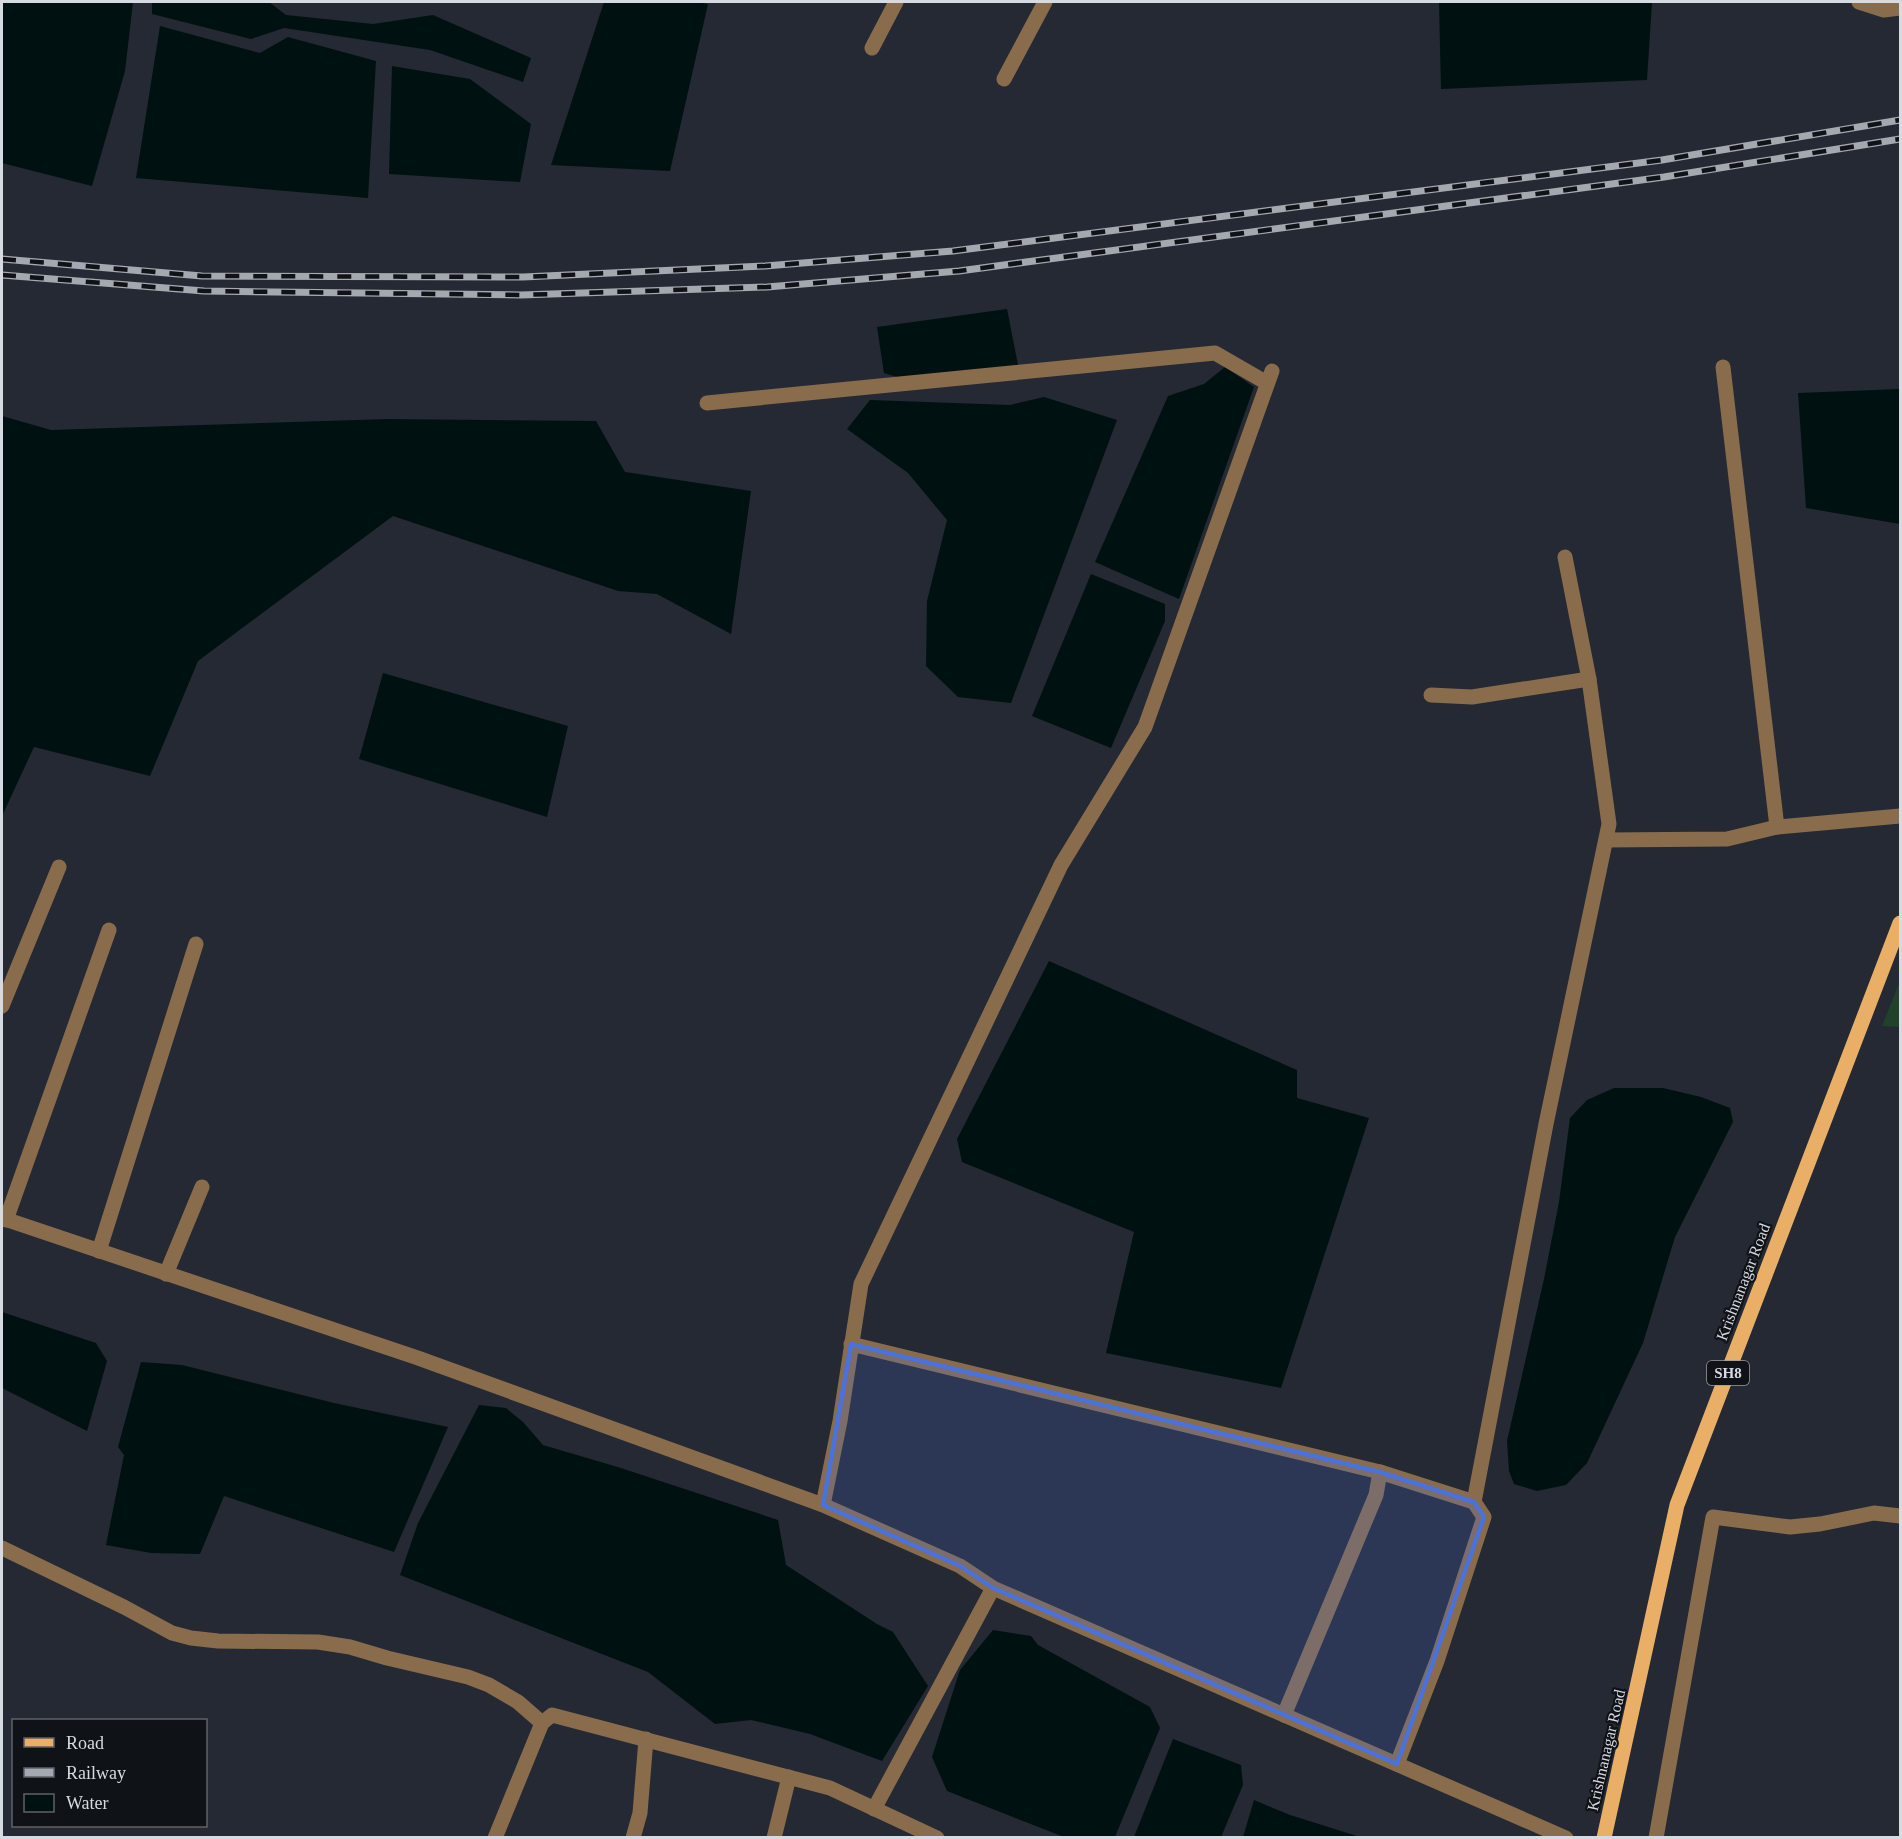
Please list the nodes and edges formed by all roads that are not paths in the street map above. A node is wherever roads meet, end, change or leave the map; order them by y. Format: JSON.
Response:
{"nodes":[{"id":1,"x":896,"y":2,"type":"edge"},
{"id":2,"x":1045,"y":2,"type":"edge"},
{"id":3,"x":1859,"y":2,"type":"edge"},
{"id":4,"x":1900,"y":8,"type":"edge"},
{"id":5,"x":872,"y":48,"type":"dead end"},
{"id":6,"x":1004,"y":79,"type":"dead end"},
{"id":7,"x":1724,"y":367,"type":"dead end"},
{"id":8,"x":707,"y":403,"type":"dead end"},
{"id":9,"x":1565,"y":557,"type":"dead end"},
{"id":10,"x":1589,"y":679,"type":"junction"},
{"id":11,"x":1431,"y":695,"type":"dead end"},
{"id":12,"x":1900,"y":816,"type":"edge"},
{"id":13,"x":1777,"y":827,"type":"junction"},
{"id":14,"x":1606,"y":840,"type":"junction"},
{"id":15,"x":59,"y":867,"type":"dead end"},
{"id":16,"x":1900,"y":923,"type":"edge"},
{"id":17,"x":109,"y":930,"type":"dead end"},
{"id":18,"x":196,"y":944,"type":"dead end"},
{"id":19,"x":2,"y":1006,"type":"edge"},
{"id":20,"x":202,"y":1186,"type":"dead end"},
{"id":21,"x":4,"y":1219,"type":"edge"},
{"id":22,"x":99,"y":1251,"type":"junction"},
{"id":23,"x":166,"y":1274,"type":"junction"},
{"id":24,"x":851,"y":1344,"type":"junction"},
{"id":25,"x":1380,"y":1472,"type":"junction"},
{"id":26,"x":1474,"y":1502,"type":"junction"},
{"id":27,"x":823,"y":1505,"type":"junction"},
{"id":28,"x":1900,"y":1516,"type":"edge"},
{"id":29,"x":2,"y":1548,"type":"edge"},
{"id":30,"x":993,"y":1588,"type":"junction"},
{"id":31,"x":1284,"y":1715,"type":"junction"},
{"id":32,"x":542,"y":1723,"type":"junction"},
{"id":33,"x":646,"y":1739,"type":"junction"},
{"id":34,"x":1397,"y":1764,"type":"junction"},
{"id":35,"x":789,"y":1777,"type":"junction"},
{"id":36,"x":874,"y":1809,"type":"junction"},
{"id":37,"x":1537,"y":1831,"type":"edge"},
{"id":38,"x":934,"y":1837,"type":"edge"},
{"id":39,"x":495,"y":1838,"type":"edge"},
{"id":40,"x":633,"y":1838,"type":"edge"},
{"id":41,"x":774,"y":1838,"type":"edge"},
{"id":42,"x":1566,"y":1838,"type":"edge"},
{"id":43,"x":1605,"y":1838,"type":"edge"},
{"id":44,"x":1656,"y":1838,"type":"edge"}],
"edges":[{"from":1,"to":5,"type":"street"},
{"from":2,"to":6,"type":"street"},
{"from":3,"to":4,"type":"street"},
{"from":7,"to":13,"type":"street"},
{"from":8,"to":24,"type":"street"},
{"from":9,"to":10,"type":"street"},
{"from":10,"to":11,"type":"street"},
{"from":10,"to":14,"type":"street"},
{"from":12,"to":13,"type":"street"},
{"from":13,"to":14,"type":"street"},
{"from":14,"to":26,"type":"street"},
{"from":15,"to":19,"type":"street"},
{"from":16,"to":43,"type":"main road","name":"Krishnanagar Road","number":"SH8"},
{"from":17,"to":21,"type":"street"},
{"from":18,"to":22,"type":"street"},
{"from":20,"to":23,"type":"street"},
{"from":21,"to":22,"type":"street"},
{"from":22,"to":23,"type":"street"},
{"from":23,"to":27,"type":"street"},
{"from":24,"to":25,"type":"street"},
{"from":24,"to":27,"type":"street"},
{"from":25,"to":26,"type":"street"},
{"from":25,"to":31,"type":"street"},
{"from":26,"to":34,"type":"street"},
{"from":27,"to":30,"type":"street"},
{"from":28,"to":44,"type":"street"},
{"from":29,"to":32,"type":"street"},
{"from":30,"to":31,"type":"street"},
{"from":30,"to":36,"type":"street"},
{"from":31,"to":34,"type":"street"},
{"from":32,"to":33,"type":"street"},
{"from":32,"to":39,"type":"street"},
{"from":33,"to":35,"type":"street"},
{"from":33,"to":40,"type":"street"},
{"from":34,"to":37,"type":"street"},
{"from":35,"to":36,"type":"street"},
{"from":35,"to":41,"type":"street"},
{"from":36,"to":38,"type":"street"},
{"from":37,"to":42,"type":"street"}]}
